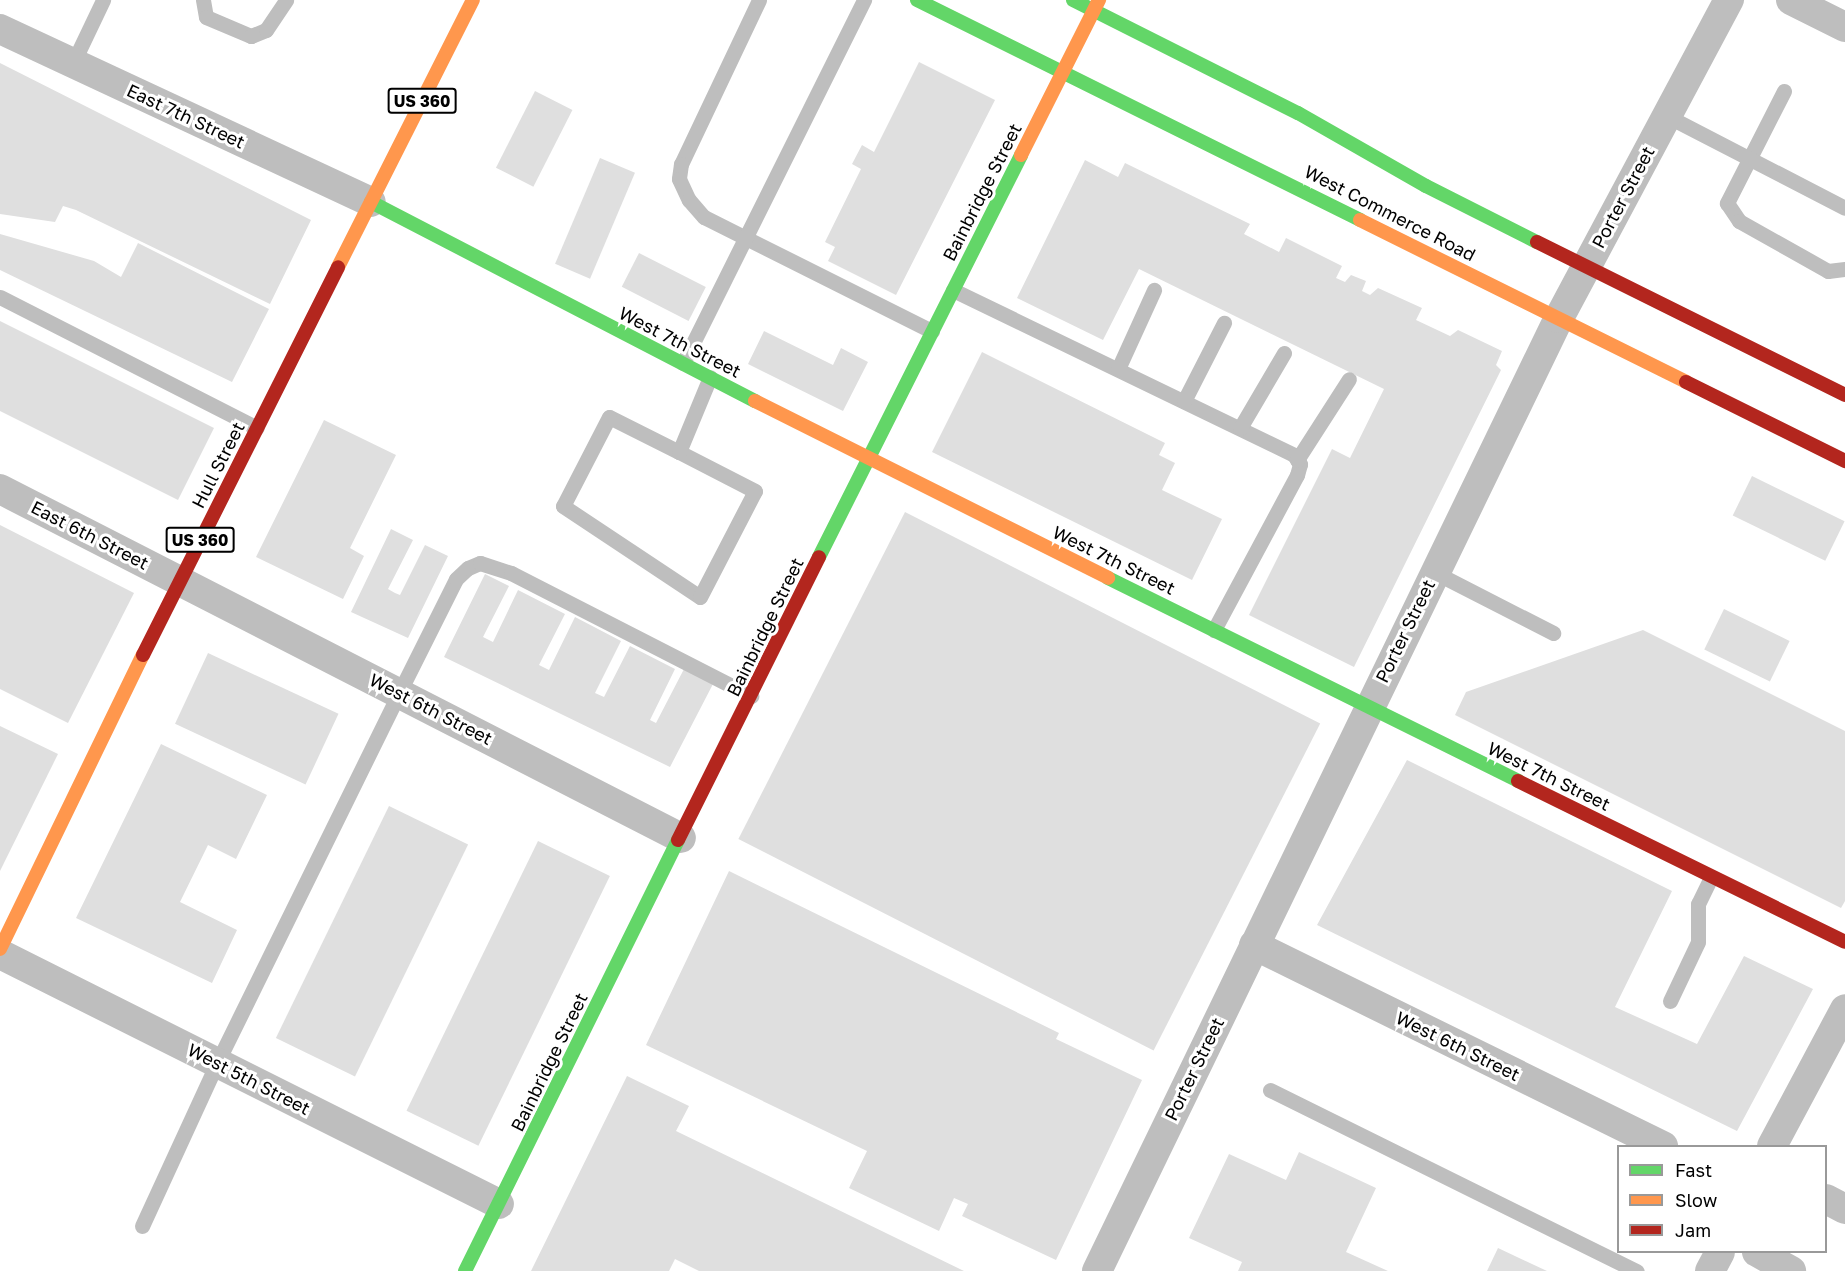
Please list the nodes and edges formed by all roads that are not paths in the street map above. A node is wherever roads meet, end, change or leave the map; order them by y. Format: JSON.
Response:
{"nodes":[{"id":1,"x":104,"y":0,"type":"edge"},
{"id":2,"x":203,"y":0,"type":"edge"},
{"id":3,"x":286,"y":0,"type":"edge"},
{"id":4,"x":473,"y":0,"type":"edge"},
{"id":5,"x":759,"y":0,"type":"edge"},
{"id":6,"x":864,"y":0,"type":"edge"},
{"id":7,"x":917,"y":0,"type":"edge"},
{"id":8,"x":1073,"y":0,"type":"edge"},
{"id":9,"x":1729,"y":0,"type":"edge"},
{"id":10,"x":1791,"y":0,"type":"edge"},
{"id":11,"x":1097,"y":5,"type":"edge"},
{"id":12,"x":1845,"y":27,"type":"edge"},
{"id":13,"x":0,"y":29,"type":"edge"},
{"id":14,"x":73,"y":63,"type":"junction"},
{"id":15,"x":1064,"y":70,"type":"junction"},
{"id":16,"x":1784,"y":91,"type":"dead end"},
{"id":17,"x":1666,"y":116,"type":"junction"},
{"id":18,"x":1750,"y":160,"type":"junction"},
{"id":19,"x":371,"y":202,"type":"junction"},
{"id":20,"x":1845,"y":208,"type":"edge"},
{"id":21,"x":746,"y":237,"type":"junction"},
{"id":22,"x":1585,"y":266,"type":"junction"},
{"id":23,"x":1845,"y":269,"type":"edge"},
{"id":24,"x":953,"y":290,"type":"junction"},
{"id":25,"x":1154,"y":290,"type":"dead end"},
{"id":26,"x":0,"y":297,"type":"edge"},
{"id":27,"x":1559,"y":318,"type":"junction"},
{"id":28,"x":1224,"y":323,"type":"dead end"},
{"id":29,"x":932,"y":331,"type":"junction"},
{"id":30,"x":1284,"y":353,"type":"dead end"},
{"id":31,"x":683,"y":363,"type":"junction"},
{"id":32,"x":1118,"y":369,"type":"junction"},
{"id":33,"x":710,"y":377,"type":"junction"},
{"id":34,"x":1349,"y":379,"type":"dead end"},
{"id":35,"x":1845,"y":395,"type":"edge"},
{"id":36,"x":1184,"y":401,"type":"junction"},
{"id":37,"x":257,"y":428,"type":"junction"},
{"id":38,"x":1240,"y":428,"type":"junction"},
{"id":39,"x":679,"y":452,"type":"junction"},
{"id":40,"x":867,"y":459,"type":"junction"},
{"id":41,"x":1297,"y":460,"type":"junction"},
{"id":42,"x":1845,"y":461,"type":"edge"},
{"id":43,"x":0,"y":489,"type":"edge"},
{"id":44,"x":1434,"y":573,"type":"junction"},
{"id":45,"x":180,"y":580,"type":"junction"},
{"id":46,"x":1214,"y":630,"type":"junction"},
{"id":47,"x":1553,"y":633,"type":"dead end"},
{"id":48,"x":399,"y":693,"type":"junction"},
{"id":49,"x":751,"y":696,"type":"junction"},
{"id":50,"x":1368,"y":706,"type":"junction"},
{"id":51,"x":681,"y":838,"type":"junction"},
{"id":52,"x":1711,"y":877,"type":"junction"},
{"id":53,"x":1845,"y":942,"type":"edge"},
{"id":54,"x":1254,"y":945,"type":"junction"},
{"id":55,"x":0,"y":949,"type":"edge"},
{"id":56,"x":0,"y":954,"type":"edge"},
{"id":57,"x":1670,"y":1001,"type":"dead end"},
{"id":58,"x":1845,"y":1009,"type":"edge"},
{"id":59,"x":217,"y":1063,"type":"junction"},
{"id":60,"x":1270,"y":1090,"type":"dead end"},
{"id":61,"x":1661,"y":1145,"type":"edge"},
{"id":62,"x":1773,"y":1145,"type":"edge"},
{"id":63,"x":1827,"y":1200,"type":"edge"},
{"id":64,"x":499,"y":1204,"type":"junction"},
{"id":65,"x":1845,"y":1209,"type":"edge"},
{"id":66,"x":142,"y":1226,"type":"dead end"},
{"id":67,"x":1719,"y":1253,"type":"edge"},
{"id":68,"x":1760,"y":1253,"type":"edge"},
{"id":69,"x":465,"y":1271,"type":"edge"},
{"id":70,"x":1097,"y":1271,"type":"edge"},
{"id":71,"x":1637,"y":1271,"type":"edge"},
{"id":72,"x":1710,"y":1271,"type":"edge"},
{"id":73,"x":1791,"y":1271,"type":"edge"}],
"edges":[{"from":1,"to":14,"type":"lane"},
{"from":2,"to":3,"type":"lane"},
{"from":4,"to":19,"type":"street","name":"Hull Street","number":"US 360"},
{"from":5,"to":21,"type":"lane"},
{"from":6,"to":21,"type":"lane"},
{"from":7,"to":15,"type":"street","name":"West Commerce Road"},
{"from":8,"to":11,"type":"street"},
{"from":9,"to":17,"type":"street","name":"Porter Street"},
{"from":10,"to":12,"type":"street"},
{"from":11,"to":15,"type":"street","name":"Bainbridge Street"},
{"from":11,"to":22,"type":"street"},
{"from":13,"to":14,"type":"street","name":"East 7th Street"},
{"from":14,"to":19,"type":"street","name":"East 7th Street"},
{"from":15,"to":24,"type":"street","name":"Bainbridge Street"},
{"from":15,"to":27,"type":"street","name":"West Commerce Road"},
{"from":16,"to":18,"type":"lane"},
{"from":17,"to":18,"type":"lane"},
{"from":17,"to":22,"type":"street","name":"Porter Street"},
{"from":18,"to":20,"type":"lane"},
{"from":18,"to":23,"type":"lane"},
{"from":19,"to":31,"type":"street","name":"West 7th Street"},
{"from":19,"to":37,"type":"street","name":"Hull Street","number":"US 360"},
{"from":21,"to":29,"type":"lane"},
{"from":21,"to":31,"type":"lane"},
{"from":22,"to":27,"type":"street","name":"Porter Street"},
{"from":22,"to":35,"type":"street"},
{"from":24,"to":29,"type":"street","name":"Bainbridge Street"},
{"from":24,"to":32,"type":"lane"},
{"from":25,"to":32,"type":"lane"},
{"from":26,"to":37,"type":"lane"},
{"from":27,"to":42,"type":"street","name":"West Commerce Road"},
{"from":27,"to":44,"type":"street","name":"Porter Street"},
{"from":28,"to":36,"type":"lane"},
{"from":29,"to":40,"type":"street","name":"Bainbridge Street"},
{"from":30,"to":38,"type":"lane"},
{"from":31,"to":33,"type":"street","name":"West 7th Street"},
{"from":32,"to":36,"type":"lane"},
{"from":33,"to":39,"type":"lane"},
{"from":33,"to":40,"type":"street","name":"West 7th Street"},
{"from":34,"to":41,"type":"lane"},
{"from":36,"to":38,"type":"lane"},
{"from":37,"to":45,"type":"street","name":"Hull Street","number":"US 360"},
{"from":38,"to":41,"type":"lane"},
{"from":39,"to":39,"type":"lane"},
{"from":40,"to":46,"type":"street","name":"West 7th Street"},
{"from":40,"to":49,"type":"street","name":"Bainbridge Street"},
{"from":41,"to":46,"type":"lane"},
{"from":43,"to":45,"type":"street","name":"East 6th Street"},
{"from":44,"to":47,"type":"lane"},
{"from":44,"to":50,"type":"street","name":"Porter Street"},
{"from":45,"to":48,"type":"street","name":"West 6th Street"},
{"from":45,"to":55,"type":"street","name":"Hull Street","number":"US 360"},
{"from":46,"to":50,"type":"street","name":"West 7th Street"},
{"from":48,"to":49,"type":"lane"},
{"from":48,"to":51,"type":"street","name":"West 6th Street"},
{"from":48,"to":59,"type":"lane"},
{"from":49,"to":51,"type":"street","name":"Bainbridge Street"},
{"from":50,"to":52,"type":"street","name":"West 7th Street"},
{"from":50,"to":54,"type":"street","name":"Porter Street"},
{"from":51,"to":64,"type":"street","name":"Bainbridge Street"},
{"from":52,"to":53,"type":"street","name":"West 7th Street"},
{"from":52,"to":57,"type":"lane"},
{"from":54,"to":61,"type":"street","name":"West 6th Street"},
{"from":54,"to":70,"type":"street","name":"Porter Street"},
{"from":56,"to":59,"type":"street","name":"West 5th Street"},
{"from":58,"to":62,"type":"street"},
{"from":59,"to":64,"type":"street","name":"West 5th Street"},
{"from":59,"to":66,"type":"lane"},
{"from":60,"to":71,"type":"lane"},
{"from":63,"to":65,"type":"street"},
{"from":64,"to":69,"type":"street","name":"Bainbridge Street"},
{"from":67,"to":72,"type":"street"},
{"from":68,"to":73,"type":"street"}]}
